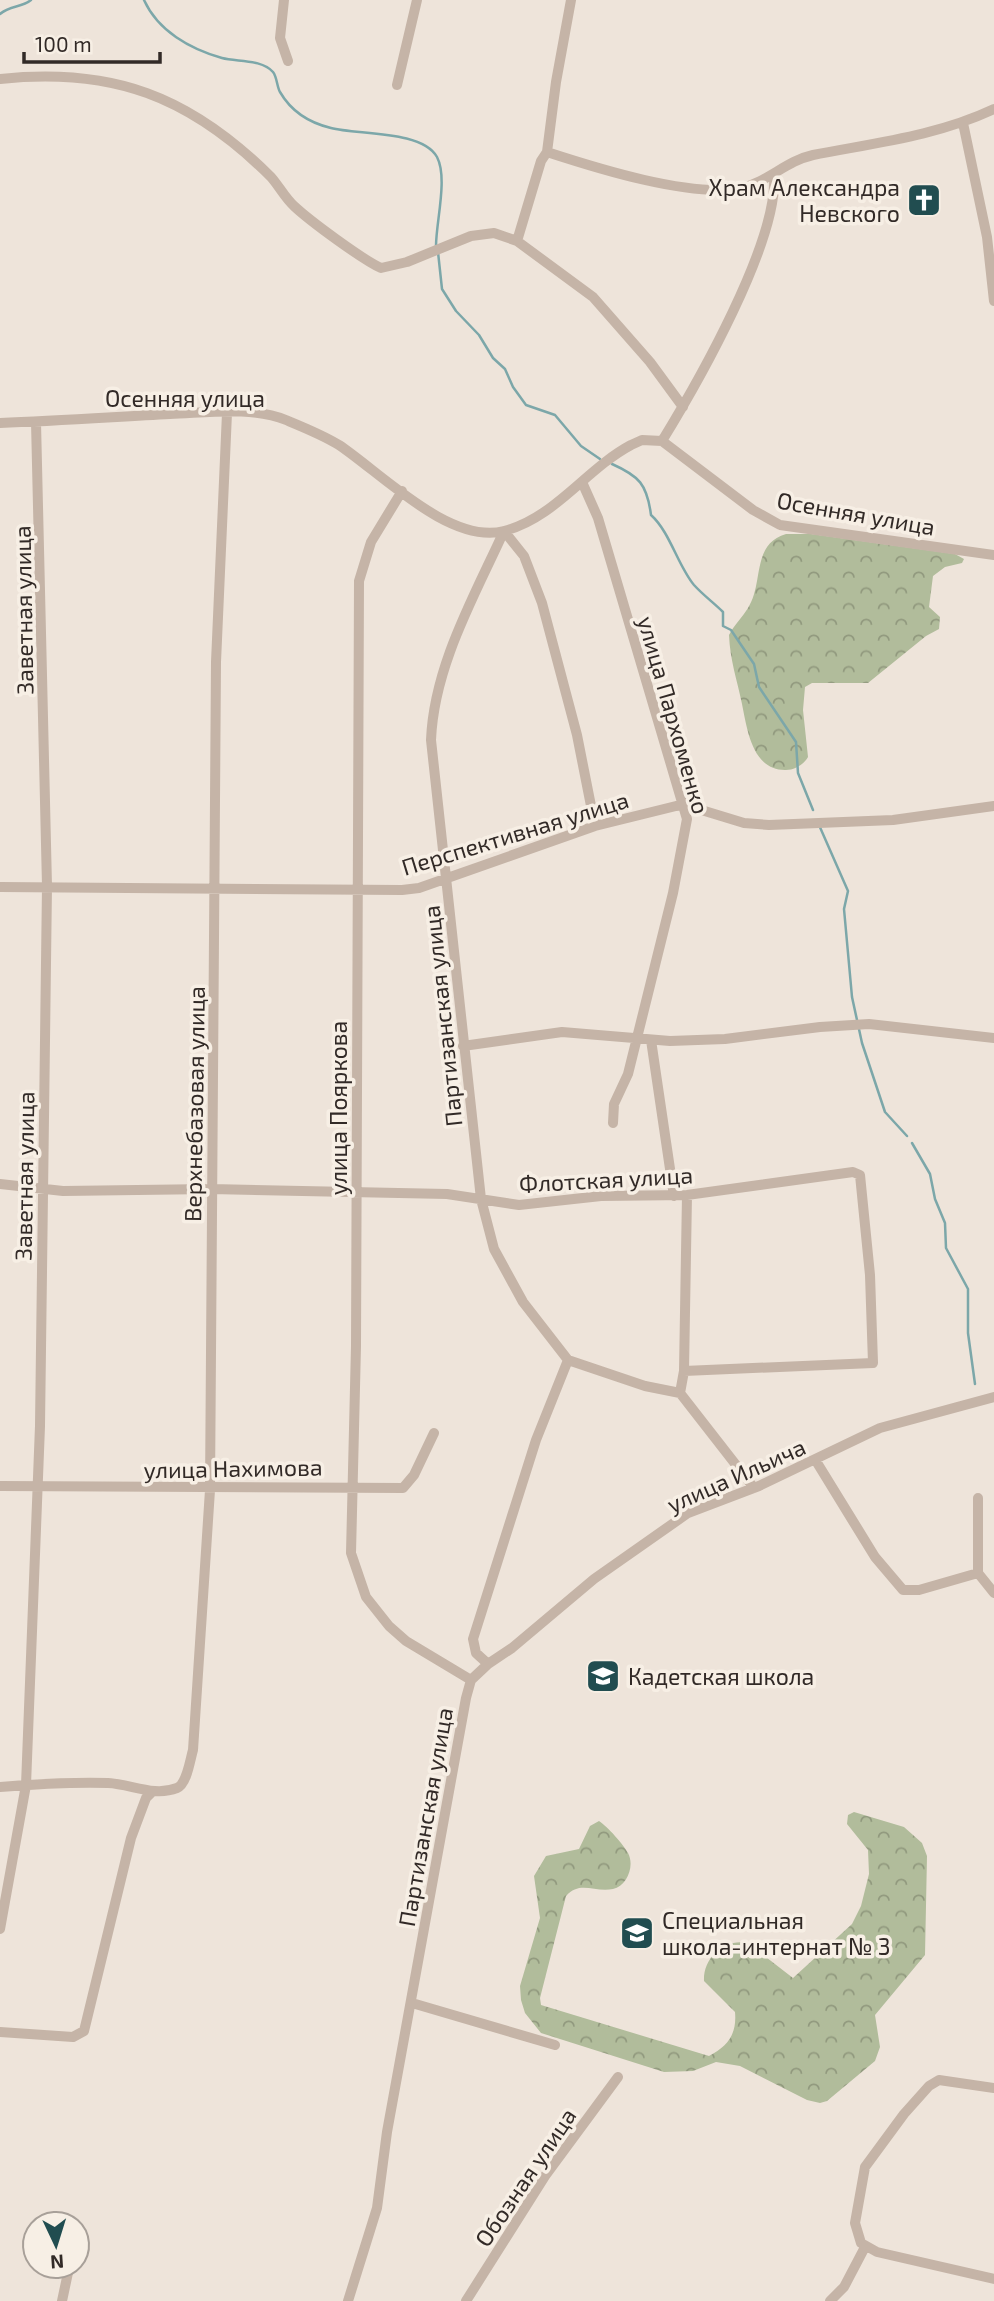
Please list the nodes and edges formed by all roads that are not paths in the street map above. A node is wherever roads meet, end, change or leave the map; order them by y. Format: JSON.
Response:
{"nodes":[{"id":1,"x":284,"y":0,"type":"edge"},
{"id":2,"x":417,"y":0,"type":"edge"},
{"id":3,"x":571,"y":0,"type":"edge"},
{"id":4,"x":288,"y":61,"type":"dead end"},
{"id":5,"x":0,"y":79,"type":"edge"},
{"id":6,"x":397,"y":85,"type":"dead end"},
{"id":7,"x":994,"y":109,"type":"edge"},
{"id":8,"x":963,"y":123,"type":"junction"},
{"id":9,"x":547,"y":152,"type":"junction"},
{"id":10,"x":774,"y":175,"type":"junction"},
{"id":11,"x":517,"y":241,"type":"junction"},
{"id":12,"x":994,"y":300,"type":"edge"},
{"id":13,"x":683,"y":407,"type":"junction"},
{"id":14,"x":227,"y":413,"type":"junction"},
{"id":15,"x":36,"y":422,"type":"junction"},
{"id":16,"x":0,"y":423,"type":"edge"},
{"id":17,"x":662,"y":440,"type":"junction"},
{"id":18,"x":582,"y":482,"type":"junction"},
{"id":19,"x":402,"y":491,"type":"junction"},
{"id":20,"x":504,"y":531,"type":"junction"},
{"id":21,"x":994,"y":555,"type":"edge"},
{"id":22,"x":685,"y":805,"type":"junction"},
{"id":23,"x":994,"y":806,"type":"edge"},
{"id":24,"x":595,"y":826,"type":"junction"},
{"id":25,"x":446,"y":878,"type":"junction"},
{"id":26,"x":47,"y":886,"type":"junction"},
{"id":27,"x":0,"y":887,"type":"edge"},
{"id":28,"x":216,"y":889,"type":"junction"},
{"id":29,"x":357,"y":891,"type":"junction"},
{"id":30,"x":637,"y":1036,"type":"junction"},
{"id":31,"x":994,"y":1038,"type":"edge"},
{"id":32,"x":651,"y":1040,"type":"junction"},
{"id":33,"x":463,"y":1046,"type":"junction"},
{"id":34,"x":612,"y":1123,"type":"dead end"},
{"id":35,"x":0,"y":1184,"type":"edge"},
{"id":36,"x":43,"y":1188,"type":"junction"},
{"id":37,"x":211,"y":1189,"type":"junction"},
{"id":38,"x":357,"y":1191,"type":"junction"},
{"id":39,"x":687,"y":1195,"type":"junction"},
{"id":40,"x":674,"y":1196,"type":"junction"},
{"id":41,"x":481,"y":1199,"type":"junction"},
{"id":42,"x":568,"y":1360,"type":"junction"},
{"id":43,"x":684,"y":1371,"type":"junction"},
{"id":44,"x":680,"y":1393,"type":"junction"},
{"id":45,"x":994,"y":1397,"type":"edge"},
{"id":46,"x":434,"y":1433,"type":"dead end"},
{"id":47,"x":816,"y":1461,"type":"junction"},
{"id":48,"x":0,"y":1486,"type":"edge"},
{"id":49,"x":353,"y":1486,"type":"junction"},
{"id":50,"x":37,"y":1487,"type":"junction"},
{"id":51,"x":754,"y":1488,"type":"junction"},
{"id":52,"x":210,"y":1490,"type":"junction"},
{"id":53,"x":978,"y":1498,"type":"dead end"},
{"id":54,"x":978,"y":1573,"type":"junction"},
{"id":55,"x":994,"y":1593,"type":"edge"},
{"id":56,"x":488,"y":1664,"type":"junction"},
{"id":57,"x":471,"y":1680,"type":"junction"},
{"id":58,"x":26,"y":1785,"type":"junction"},
{"id":59,"x":0,"y":1787,"type":"edge"},
{"id":60,"x":152,"y":1792,"type":"junction"},
{"id":61,"x":0,"y":1929,"type":"edge"},
{"id":62,"x":412,"y":2003,"type":"junction"},
{"id":63,"x":0,"y":2032,"type":"edge"},
{"id":64,"x":555,"y":2045,"type":"dead end"},
{"id":65,"x":618,"y":2077,"type":"dead end"},
{"id":66,"x":994,"y":2088,"type":"edge"},
{"id":67,"x":865,"y":2247,"type":"junction"},
{"id":68,"x":994,"y":2278,"type":"edge"},
{"id":69,"x":66,"y":2280,"type":"edge"},
{"id":70,"x":62,"y":2301,"type":"edge"},
{"id":71,"x":348,"y":2301,"type":"edge"},
{"id":72,"x":466,"y":2301,"type":"edge"},
{"id":73,"x":830,"y":2301,"type":"edge"}],
"edges":[{"from":1,"to":4,"type":"street"},
{"from":2,"to":6,"type":"street"},
{"from":3,"to":9,"type":"street"},
{"from":5,"to":11,"type":"street"},
{"from":7,"to":8,"type":"street"},
{"from":8,"to":10,"type":"street"},
{"from":8,"to":12,"type":"street"},
{"from":9,"to":10,"type":"street"},
{"from":9,"to":11,"type":"street"},
{"from":10,"to":13,"type":"street"},
{"from":11,"to":13,"type":"street"},
{"from":13,"to":17,"type":"street"},
{"from":14,"to":15,"type":"street","name":"Осенняя улица"},
{"from":14,"to":19,"type":"street","name":"Осенняя улица"},
{"from":14,"to":28,"type":"street","name":"Верхнебазовая улица"},
{"from":15,"to":16,"type":"street","name":"Осенняя улица"},
{"from":15,"to":26,"type":"street","name":"Заветная улица"},
{"from":17,"to":18,"type":"street"},
{"from":17,"to":21,"type":"street","name":"Осенняя улица"},
{"from":18,"to":20,"type":"street"},
{"from":18,"to":22,"type":"street","name":"улица Пархоменко"},
{"from":19,"to":20,"type":"street","name":"Осенняя улица"},
{"from":19,"to":29,"type":"street","name":"улица Пояркова"},
{"from":20,"to":24,"type":"street"},
{"from":20,"to":25,"type":"street","name":"Партизанская улица"},
{"from":22,"to":23,"type":"street"},
{"from":22,"to":24,"type":"street","name":"Перспективная улица"},
{"from":22,"to":30,"type":"street","name":"улица Пархоменко"},
{"from":24,"to":25,"type":"street","name":"Перспективная улица"},
{"from":25,"to":29,"type":"street","name":"Перспективная улица"},
{"from":25,"to":33,"type":"street","name":"Партизанская улица"},
{"from":26,"to":27,"type":"street","name":"Перспективная улица"},
{"from":26,"to":28,"type":"street","name":"Перспективная улица"},
{"from":26,"to":36,"type":"street","name":"Заветная улица"},
{"from":28,"to":29,"type":"street","name":"Перспективная улица"},
{"from":28,"to":37,"type":"street","name":"Верхнебазовая улица"},
{"from":29,"to":38,"type":"street","name":"улица Пояркова"},
{"from":30,"to":32,"type":"street"},
{"from":30,"to":33,"type":"street"},
{"from":30,"to":34,"type":"street","name":"улица Пархоменко"},
{"from":31,"to":32,"type":"street"},
{"from":32,"to":40,"type":"street"},
{"from":33,"to":41,"type":"street","name":"Партизанская улица"},
{"from":35,"to":36,"type":"street","name":"Флотская улица"},
{"from":36,"to":37,"type":"street","name":"Флотская улица"},
{"from":36,"to":50,"type":"street","name":"Заветная улица"},
{"from":37,"to":38,"type":"street","name":"Флотская улица"},
{"from":37,"to":52,"type":"street","name":"Верхнебазовая улица"},
{"from":38,"to":41,"type":"street","name":"Флотская улица"},
{"from":38,"to":49,"type":"street","name":"улица Пояркова"},
{"from":39,"to":40,"type":"street","name":"Флотская улица"},
{"from":39,"to":43,"type":"street"},
{"from":39,"to":43,"type":"street","name":"Флотская улица"},
{"from":40,"to":41,"type":"street","name":"Флотская улица"},
{"from":41,"to":42,"type":"street","name":"Партизанская улица"},
{"from":42,"to":44,"type":"street"},
{"from":42,"to":56,"type":"street"},
{"from":43,"to":44,"type":"street"},
{"from":44,"to":51,"type":"street"},
{"from":45,"to":47,"type":"street","name":"улица Ильича"},
{"from":46,"to":49,"type":"street","name":"улица Нахимова"},
{"from":47,"to":51,"type":"street","name":"улица Ильича"},
{"from":47,"to":54,"type":"street"},
{"from":48,"to":50,"type":"street","name":"улица Нахимова"},
{"from":49,"to":52,"type":"street","name":"улица Нахимова"},
{"from":49,"to":57,"type":"street","name":"улица Пояркова"},
{"from":50,"to":52,"type":"street","name":"улица Нахимова"},
{"from":50,"to":58,"type":"street","name":"Заветная улица"},
{"from":51,"to":56,"type":"street","name":"улица Ильича"},
{"from":52,"to":60,"type":"street","name":"Верхнебазовая улица"},
{"from":53,"to":54,"type":"street"},
{"from":54,"to":55,"type":"street"},
{"from":56,"to":57,"type":"street","name":"Партизанская улица"},
{"from":57,"to":62,"type":"street","name":"Партизанская улица"},
{"from":58,"to":59,"type":"street"},
{"from":58,"to":60,"type":"street"},
{"from":58,"to":61,"type":"street","name":"Заветная улица"},
{"from":60,"to":63,"type":"street"},
{"from":62,"to":64,"type":"street"},
{"from":62,"to":71,"type":"street","name":"Партизанская улица"},
{"from":65,"to":72,"type":"street","name":"Обозная улица"},
{"from":66,"to":67,"type":"street"},
{"from":67,"to":68,"type":"street"},
{"from":67,"to":73,"type":"street"},
{"from":69,"to":70,"type":"street"}]}
